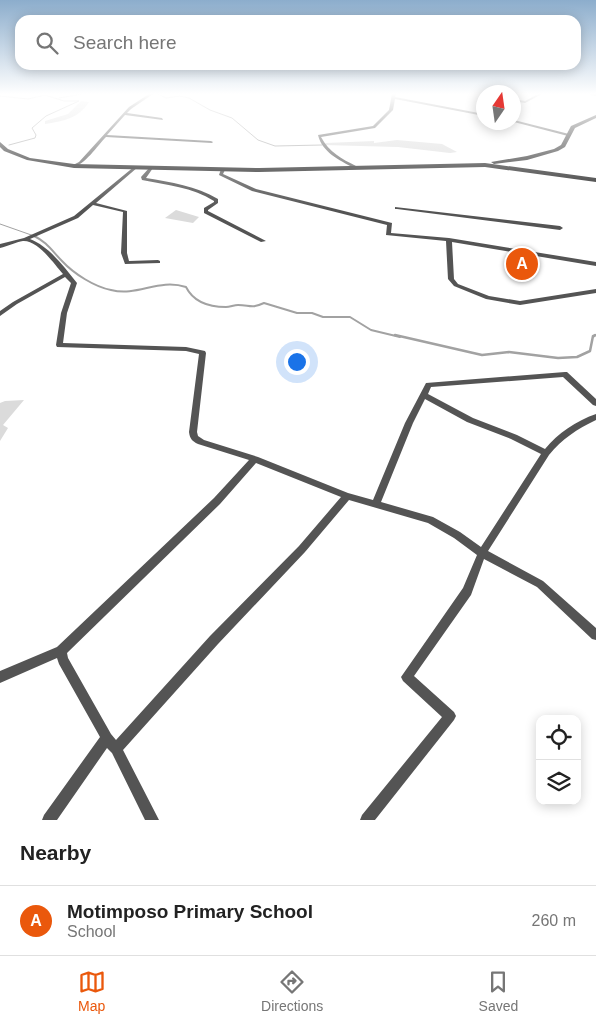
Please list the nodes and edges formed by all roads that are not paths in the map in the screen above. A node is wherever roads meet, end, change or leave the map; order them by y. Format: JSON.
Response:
{"nodes":[{"id":1,"x":108,"y":132,"type":"edge"},
{"id":2,"x":342,"y":132,"type":"edge"},
{"id":3,"x":557,"y":132,"type":"edge"},
{"id":4,"x":570,"y":132,"type":"edge"},
{"id":5,"x":568,"y":135,"type":"junction"},
{"id":6,"x":104,"y":136,"type":"junction"},
{"id":7,"x":210,"y":142,"type":"dead end"},
{"id":8,"x":0,"y":144,"type":"edge"},
{"id":9,"x":527,"y":158,"type":"junction"},
{"id":10,"x":513,"y":160,"type":"junction"},
{"id":11,"x":471,"y":164,"type":"junction"},
{"id":12,"x":74,"y":166,"type":"junction"},
{"id":13,"x":136,"y":167,"type":"junction"},
{"id":14,"x":504,"y":167,"type":"junction"},
{"id":15,"x":151,"y":168,"type":"junction"},
{"id":16,"x":355,"y":168,"type":"junction"},
{"id":17,"x":513,"y":168,"type":"junction"},
{"id":18,"x":223,"y":170,"type":"junction"},
{"id":19,"x":596,"y":180,"type":"edge"},
{"id":20,"x":93,"y":204,"type":"junction"},
{"id":21,"x":397,"y":208,"type":"dead end"},
{"id":22,"x":560,"y":228,"type":"dead end"},
{"id":23,"x":28,"y":238,"type":"junction"},
{"id":24,"x":449,"y":240,"type":"junction"},
{"id":25,"x":263,"y":242,"type":"dead end"},
{"id":26,"x":0,"y":246,"type":"edge"},
{"id":27,"x":158,"y":262,"type":"dead end"},
{"id":28,"x":596,"y":264,"type":"edge"},
{"id":29,"x":66,"y":274,"type":"junction"},
{"id":30,"x":596,"y":291,"type":"edge"},
{"id":31,"x":0,"y":314,"type":"edge"},
{"id":32,"x":424,"y":395,"type":"junction"},
{"id":33,"x":596,"y":403,"type":"edge"},
{"id":34,"x":596,"y":417,"type":"edge"},
{"id":35,"x":546,"y":453,"type":"junction"},
{"id":36,"x":254,"y":459,"type":"junction"},
{"id":37,"x":347,"y":496,"type":"junction"},
{"id":38,"x":375,"y":505,"type":"junction"},
{"id":39,"x":482,"y":553,"type":"junction"},
{"id":40,"x":596,"y":635,"type":"edge"},
{"id":41,"x":60,"y":651,"type":"junction"},
{"id":42,"x":0,"y":677,"type":"edge"},
{"id":43,"x":107,"y":738,"type":"junction"},
{"id":44,"x":116,"y":749,"type":"junction"},
{"id":45,"x":49,"y":820,"type":"edge"},
{"id":46,"x":152,"y":820,"type":"edge"},
{"id":47,"x":367,"y":820,"type":"edge"}],
"edges":[{"from":1,"to":6,"type":"street"},
{"from":2,"to":16,"type":"street"},
{"from":3,"to":5,"type":"street"},
{"from":4,"to":5,"type":"main road"},
{"from":5,"to":9,"type":"main road"},
{"from":6,"to":7,"type":"street"},
{"from":6,"to":12,"type":"street"},
{"from":8,"to":12,"type":"main road"},
{"from":9,"to":10,"type":"main road"},
{"from":9,"to":17,"type":"main road"},
{"from":10,"to":11,"type":"main road"},
{"from":10,"to":14,"type":"main road"},
{"from":11,"to":14,"type":"main road"},
{"from":11,"to":16,"type":"main road"},
{"from":12,"to":13,"type":"main road"},
{"from":13,"to":15,"type":"main road"},
{"from":13,"to":20,"type":"street"},
{"from":14,"to":17,"type":"main road"},
{"from":15,"to":18,"type":"main road"},
{"from":15,"to":25,"type":"street"},
{"from":16,"to":18,"type":"main road"},
{"from":17,"to":19,"type":"main road"},
{"from":18,"to":24,"type":"street"},
{"from":20,"to":23,"type":"street"},
{"from":20,"to":27,"type":"street"},
{"from":21,"to":22,"type":"street"},
{"from":23,"to":26,"type":"street"},
{"from":23,"to":29,"type":"street"},
{"from":24,"to":28,"type":"street"},
{"from":24,"to":30,"type":"street"},
{"from":29,"to":31,"type":"street"},
{"from":29,"to":36,"type":"street"},
{"from":32,"to":33,"type":"street"},
{"from":32,"to":35,"type":"street"},
{"from":32,"to":38,"type":"street"},
{"from":34,"to":35,"type":"street"},
{"from":35,"to":39,"type":"street"},
{"from":36,"to":37,"type":"street"},
{"from":36,"to":41,"type":"street"},
{"from":37,"to":38,"type":"street"},
{"from":37,"to":44,"type":"street"},
{"from":38,"to":39,"type":"street"},
{"from":39,"to":40,"type":"street"},
{"from":39,"to":47,"type":"street"},
{"from":41,"to":42,"type":"street"},
{"from":41,"to":43,"type":"street"},
{"from":43,"to":44,"type":"street"},
{"from":43,"to":45,"type":"street"},
{"from":44,"to":46,"type":"street"}]}
